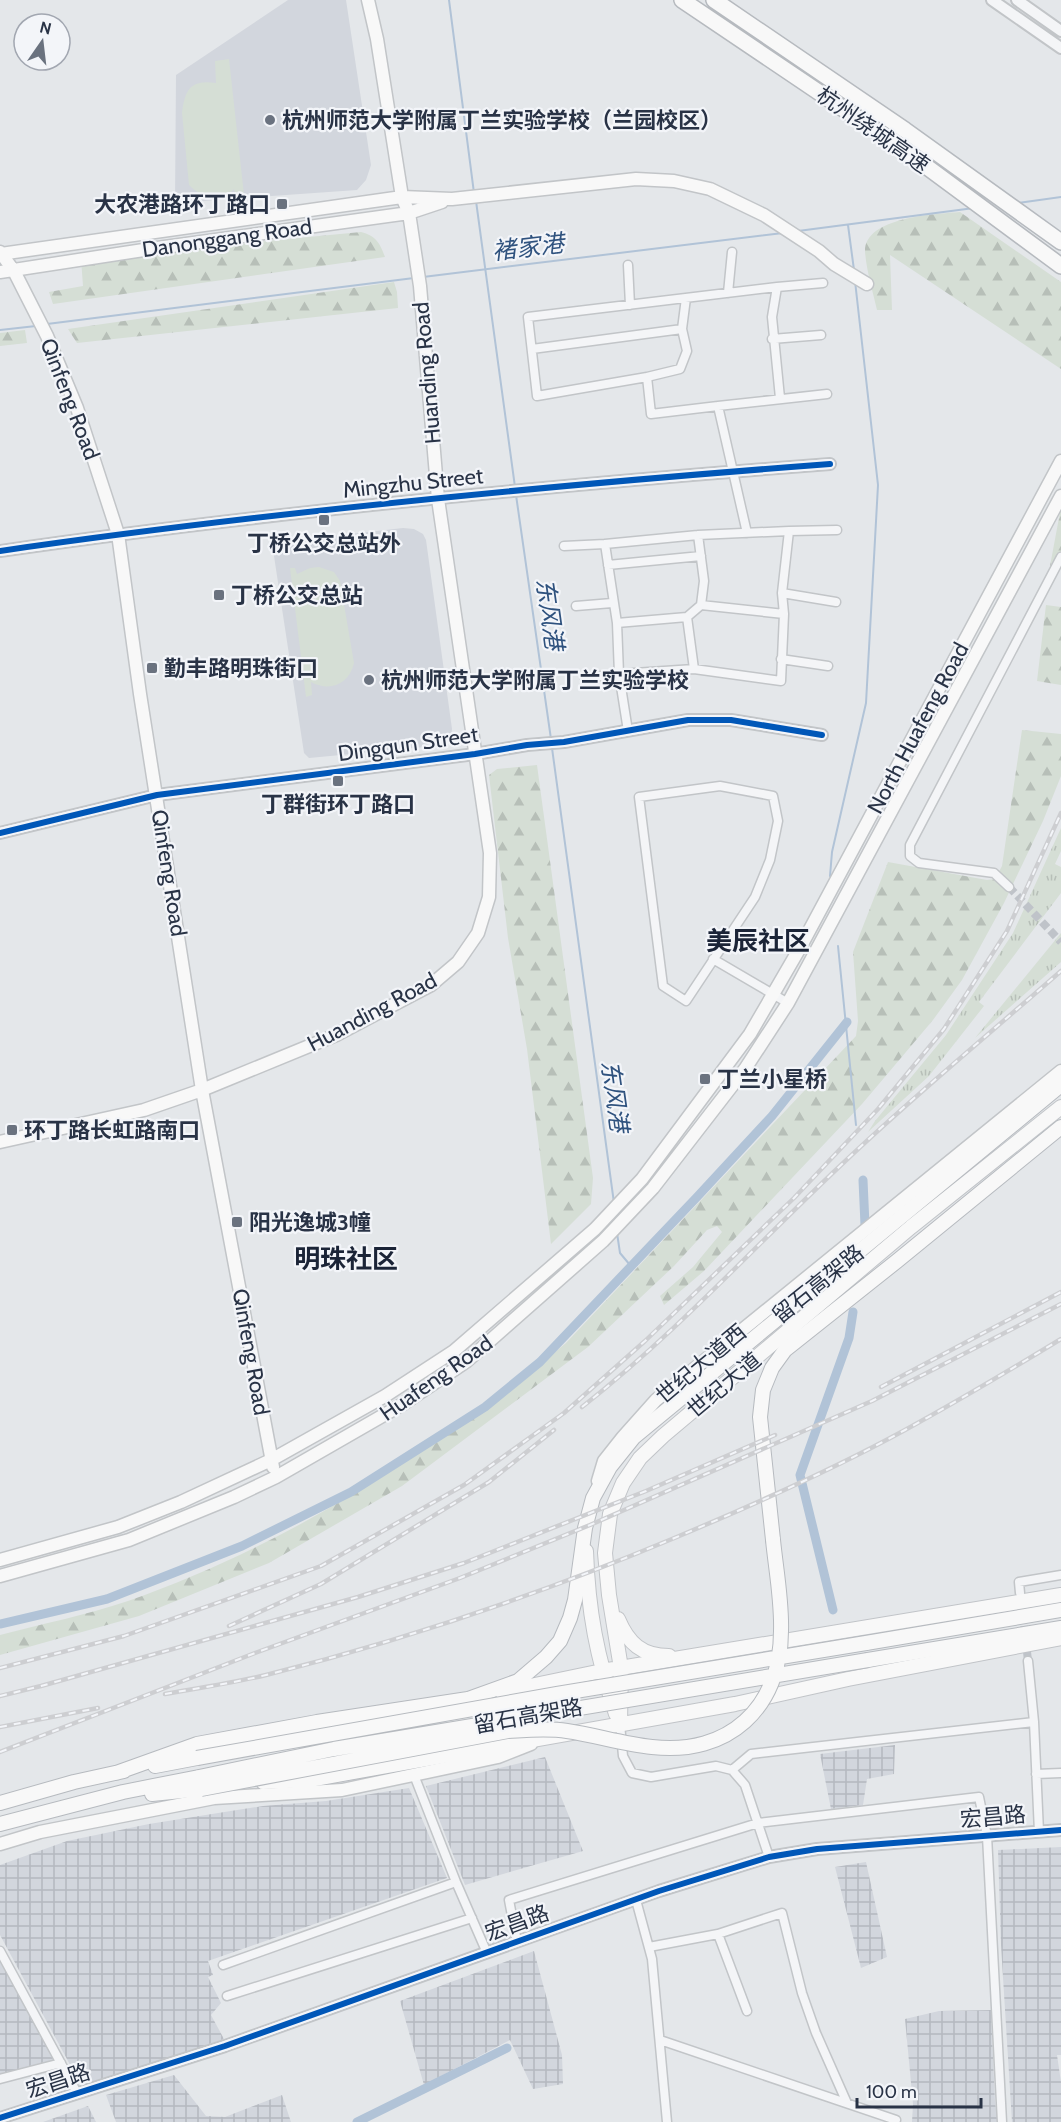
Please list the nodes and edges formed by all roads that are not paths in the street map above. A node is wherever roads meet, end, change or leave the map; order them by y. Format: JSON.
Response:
{"nodes":[{"id":1,"x":368,"y":0,"type":"edge"},
{"id":2,"x":682,"y":0,"type":"edge"},
{"id":3,"x":714,"y":0,"type":"edge"},
{"id":4,"x":992,"y":0,"type":"edge"},
{"id":5,"x":1017,"y":0,"type":"edge"},
{"id":6,"x":1061,"y":31,"type":"edge"},
{"id":7,"x":1061,"y":48,"type":"edge"},
{"id":8,"x":402,"y":198,"type":"junction"},
{"id":9,"x":452,"y":199,"type":"junction"},
{"id":10,"x":409,"y":213,"type":"junction"},
{"id":11,"x":1061,"y":242,"type":"edge"},
{"id":12,"x":732,"y":252,"type":"dead end"},
{"id":13,"x":0,"y":253,"type":"edge"},
{"id":14,"x":628,"y":265,"type":"dead end"},
{"id":15,"x":1061,"y":266,"type":"edge"},
{"id":16,"x":14,"y":271,"type":"junction"},
{"id":17,"x":0,"y":272,"type":"edge"},
{"id":18,"x":823,"y":283,"type":"dead end"},
{"id":19,"x":865,"y":283,"type":"dead end"},
{"id":20,"x":777,"y":287,"type":"junction"},
{"id":21,"x":728,"y":293,"type":"junction"},
{"id":22,"x":686,"y":298,"type":"junction"},
{"id":23,"x":630,"y":305,"type":"junction"},
{"id":24,"x":682,"y":329,"type":"junction"},
{"id":25,"x":821,"y":335,"type":"dead end"},
{"id":26,"x":772,"y":339,"type":"junction"},
{"id":27,"x":532,"y":349,"type":"junction"},
{"id":28,"x":647,"y":377,"type":"junction"},
{"id":29,"x":827,"y":394,"type":"dead end"},
{"id":30,"x":780,"y":398,"type":"junction"},
{"id":31,"x":718,"y":406,"type":"junction"},
{"id":32,"x":1061,"y":461,"type":"edge"},
{"id":33,"x":830,"y":464,"type":"dead end"},
{"id":34,"x":733,"y":471,"type":"junction"},
{"id":35,"x":1061,"y":495,"type":"edge"},
{"id":36,"x":438,"y":499,"type":"junction"},
{"id":37,"x":837,"y":530,"type":"dead end"},
{"id":38,"x":789,"y":531,"type":"junction"},
{"id":39,"x":747,"y":533,"type":"junction"},
{"id":40,"x":118,"y":534,"type":"junction"},
{"id":41,"x":698,"y":535,"type":"junction"},
{"id":42,"x":605,"y":544,"type":"junction"},
{"id":43,"x":564,"y":546,"type":"dead end"},
{"id":44,"x":0,"y":551,"type":"edge"},
{"id":45,"x":701,"y":556,"type":"junction"},
{"id":46,"x":1061,"y":557,"type":"edge"},
{"id":47,"x":608,"y":565,"type":"junction"},
{"id":48,"x":782,"y":593,"type":"junction"},
{"id":49,"x":836,"y":602,"type":"dead end"},
{"id":50,"x":612,"y":603,"type":"junction"},
{"id":51,"x":701,"y":605,"type":"junction"},
{"id":52,"x":576,"y":606,"type":"dead end"},
{"id":53,"x":784,"y":614,"type":"junction"},
{"id":54,"x":687,"y":616,"type":"junction"},
{"id":55,"x":617,"y":623,"type":"junction"},
{"id":56,"x":781,"y":659,"type":"junction"},
{"id":57,"x":828,"y":666,"type":"dead end"},
{"id":58,"x":694,"y":669,"type":"junction"},
{"id":59,"x":619,"y":675,"type":"junction"},
{"id":60,"x":585,"y":678,"type":"dead end"},
{"id":61,"x":628,"y":731,"type":"junction"},
{"id":62,"x":822,"y":735,"type":"dead end"},
{"id":63,"x":475,"y":754,"type":"junction"},
{"id":64,"x":157,"y":795,"type":"junction"},
{"id":65,"x":0,"y":833,"type":"edge"},
{"id":66,"x":1008,"y":887,"type":"tunnel mouth"},
{"id":67,"x":713,"y":959,"type":"junction"},
{"id":68,"x":773,"y":994,"type":"junction"},
{"id":69,"x":788,"y":1003,"type":"junction"},
{"id":70,"x":1061,"y":1071,"type":"edge"},
{"id":71,"x":1061,"y":1085,"type":"edge"},
{"id":72,"x":202,"y":1090,"type":"junction"},
{"id":73,"x":1061,"y":1107,"type":"edge"},
{"id":74,"x":1061,"y":1113,"type":"edge"},
{"id":75,"x":1046,"y":1119,"type":"junction"},
{"id":76,"x":1061,"y":1127,"type":"edge"},
{"id":77,"x":0,"y":1142,"type":"edge"},
{"id":78,"x":271,"y":1460,"type":"junction"},
{"id":79,"x":276,"y":1477,"type":"junction"},
{"id":80,"x":592,"y":1498,"type":"junction"},
{"id":81,"x":585,"y":1528,"type":"junction"},
{"id":82,"x":0,"y":1560,"type":"edge"},
{"id":83,"x":1061,"y":1575,"type":"edge"},
{"id":84,"x":0,"y":1576,"type":"edge"},
{"id":85,"x":1020,"y":1593,"type":"dead end"},
{"id":86,"x":1061,"y":1594,"type":"edge"},
{"id":87,"x":609,"y":1595,"type":"junction"},
{"id":88,"x":1061,"y":1610,"type":"edge"},
{"id":89,"x":1061,"y":1628,"type":"edge"},
{"id":90,"x":1061,"y":1638,"type":"edge"},
{"id":91,"x":694,"y":1656,"type":"junction"},
{"id":92,"x":1028,"y":1661,"type":"tunnel mouth"},
{"id":93,"x":621,"y":1668,"type":"junction"},
{"id":94,"x":602,"y":1671,"type":"junction"},
{"id":95,"x":468,"y":1699,"type":"junction"},
{"id":96,"x":1034,"y":1722,"type":"junction"},
{"id":97,"x":620,"y":1724,"type":"junction"},
{"id":98,"x":541,"y":1740,"type":"junction"},
{"id":99,"x":732,"y":1770,"type":"junction"},
{"id":100,"x":116,"y":1773,"type":"junction"},
{"id":101,"x":1061,"y":1773,"type":"edge"},
{"id":102,"x":1036,"y":1774,"type":"junction"},
{"id":103,"x":414,"y":1775,"type":"junction"},
{"id":104,"x":237,"y":1782,"type":"junction"},
{"id":105,"x":200,"y":1783,"type":"junction"},
{"id":106,"x":0,"y":1803,"type":"edge"},
{"id":107,"x":758,"y":1823,"type":"junction"},
{"id":108,"x":0,"y":1824,"type":"edge"},
{"id":109,"x":1061,"y":1830,"type":"edge"},
{"id":110,"x":1039,"y":1832,"type":"junction"},
{"id":111,"x":987,"y":1836,"type":"junction"},
{"id":112,"x":0,"y":1844,"type":"edge"},
{"id":113,"x":769,"y":1857,"type":"junction"},
{"id":114,"x":456,"y":1882,"type":"junction"},
{"id":115,"x":636,"y":1900,"type":"junction"},
{"id":116,"x":472,"y":1918,"type":"junction"},
{"id":117,"x":718,"y":1934,"type":"junction"},
{"id":118,"x":517,"y":1942,"type":"junction"},
{"id":119,"x":649,"y":1947,"type":"junction"},
{"id":120,"x":0,"y":1951,"type":"edge"},
{"id":121,"x":487,"y":1953,"type":"junction"},
{"id":122,"x":223,"y":1965,"type":"dead end"},
{"id":123,"x":227,"y":1996,"type":"dead end"},
{"id":124,"x":747,"y":2012,"type":"dead end"},
{"id":125,"x":660,"y":2040,"type":"junction"},
{"id":126,"x":61,"y":2063,"type":"junction"},
{"id":127,"x":0,"y":2079,"type":"edge"},
{"id":128,"x":77,"y":2093,"type":"junction"},
{"id":129,"x":847,"y":2103,"type":"junction"},
{"id":130,"x":0,"y":2118,"type":"edge"},
{"id":131,"x":897,"y":2120,"type":"dead end"},
{"id":132,"x":667,"y":2122,"type":"edge"},
{"id":133,"x":1002,"y":2122,"type":"edge"}],
"edges":[{"from":1,"to":8,"type":"main road","name":"Huanding Road"},
{"from":2,"to":15,"type":"highway","name":"杭州绕城高速"},
{"from":3,"to":11,"type":"highway","name":"杭州绕城高速"},
{"from":4,"to":7,"type":"street"},
{"from":5,"to":6,"type":"street"},
{"from":8,"to":9,"type":"main road","name":"Danonggang Road"},
{"from":8,"to":10,"type":"main road","name":"Huanding Road"},
{"from":8,"to":13,"type":"main road","name":"Danonggang Road"},
{"from":9,"to":10,"type":"main road","name":"Danonggang Road"},
{"from":9,"to":19,"type":"main road","name":"Danonggang Road"},
{"from":10,"to":16,"type":"main road","name":"Danonggang Road"},
{"from":10,"to":36,"type":"main road","name":"Huanding Road"},
{"from":12,"to":21,"type":"street"},
{"from":13,"to":16,"type":"main road","name":"Qinfeng Road"},
{"from":14,"to":23,"type":"street"},
{"from":16,"to":17,"type":"main road","name":"Danonggang Road"},
{"from":16,"to":40,"type":"main road","name":"Qinfeng Road"},
{"from":18,"to":20,"type":"street"},
{"from":20,"to":21,"type":"street"},
{"from":20,"to":26,"type":"street"},
{"from":21,"to":22,"type":"street"},
{"from":22,"to":23,"type":"street"},
{"from":22,"to":24,"type":"street"},
{"from":23,"to":27,"type":"street"},
{"from":24,"to":27,"type":"street"},
{"from":24,"to":28,"type":"street"},
{"from":25,"to":26,"type":"street"},
{"from":26,"to":30,"type":"street"},
{"from":27,"to":28,"type":"street"},
{"from":28,"to":31,"type":"street"},
{"from":29,"to":30,"type":"street"},
{"from":30,"to":31,"type":"street"},
{"from":31,"to":34,"type":"street"},
{"from":32,"to":68,"type":"main road","name":"North Huafeng Road"},
{"from":33,"to":34,"type":"street","name":"Mingzhu Street"},
{"from":34,"to":36,"type":"street","name":"Mingzhu Street"},
{"from":34,"to":39,"type":"street"},
{"from":35,"to":69,"type":"main road","name":"North Huafeng Road"},
{"from":36,"to":40,"type":"street","name":"Mingzhu Street"},
{"from":36,"to":63,"type":"main road","name":"Huanding Road"},
{"from":37,"to":38,"type":"street"},
{"from":38,"to":39,"type":"street"},
{"from":38,"to":48,"type":"street"},
{"from":39,"to":41,"type":"street"},
{"from":40,"to":44,"type":"street","name":"Mingzhu Street"},
{"from":40,"to":64,"type":"main road","name":"Qinfeng Road"},
{"from":41,"to":42,"type":"street"},
{"from":41,"to":45,"type":"street"},
{"from":42,"to":43,"type":"street"},
{"from":42,"to":47,"type":"street"},
{"from":45,"to":47,"type":"street"},
{"from":45,"to":51,"type":"street"},
{"from":46,"to":66,"type":"street"},
{"from":47,"to":50,"type":"street"},
{"from":48,"to":49,"type":"street"},
{"from":48,"to":53,"type":"street"},
{"from":50,"to":52,"type":"street"},
{"from":50,"to":55,"type":"street"},
{"from":51,"to":53,"type":"street"},
{"from":51,"to":54,"type":"street"},
{"from":53,"to":56,"type":"street"},
{"from":54,"to":55,"type":"street"},
{"from":54,"to":58,"type":"street"},
{"from":55,"to":59,"type":"street"},
{"from":56,"to":57,"type":"street"},
{"from":56,"to":58,"type":"street"},
{"from":58,"to":59,"type":"street"},
{"from":59,"to":60,"type":"street"},
{"from":59,"to":61,"type":"street"},
{"from":61,"to":62,"type":"street","name":"Dingqun Street"},
{"from":61,"to":63,"type":"street","name":"Dingqun Street"},
{"from":63,"to":64,"type":"street","name":"Dingqun Street"},
{"from":63,"to":72,"type":"main road","name":"Huanding Road"},
{"from":64,"to":65,"type":"street","name":"Dingqun Street"},
{"from":64,"to":72,"type":"main road","name":"Qinfeng Road"},
{"from":67,"to":67,"type":"street"},
{"from":67,"to":68,"type":"street"},
{"from":68,"to":69,"type":"street"},
{"from":68,"to":78,"type":"main road","name":"Huafeng Road"},
{"from":69,"to":79,"type":"main road","name":"Huafeng Road"},
{"from":70,"to":80,"type":"main road","name":"世纪大道西"},
{"from":71,"to":80,"type":"main road","name":"留石高架路"},
{"from":72,"to":77,"type":"main road","name":"Huanding Road"},
{"from":72,"to":78,"type":"main road","name":"Qinfeng Road"},
{"from":73,"to":75,"type":"main road","name":"世纪大道"},
{"from":74,"to":75,"type":"main road"},
{"from":75,"to":87,"type":"main road","name":"世纪大道"},
{"from":76,"to":104,"type":"main road","bridge":true},
{"from":78,"to":79,"type":"main road","name":"Qinfeng Road"},
{"from":78,"to":82,"type":"main road","name":"Huafeng Road"},
{"from":79,"to":84,"type":"main road","name":"Huafeng Road"},
{"from":80,"to":81,"type":"main road","name":"留石高架路"},
{"from":81,"to":94,"type":"main road"},
{"from":81,"to":95,"type":"main road"},
{"from":83,"to":85,"type":"street"},
{"from":86,"to":91,"type":"main road"},
{"from":87,"to":91,"type":"main road"},
{"from":87,"to":93,"type":"main road"},
{"from":88,"to":100,"type":"main road","name":"留石高架路","bridge":true},
{"from":89,"to":105,"type":"main road","name":"留石高架路","bridge":true},
{"from":90,"to":97,"type":"main road"},
{"from":91,"to":93,"type":"main road"},
{"from":92,"to":96,"type":"street"},
{"from":93,"to":94,"type":"main road"},
{"from":93,"to":97,"type":"main road"},
{"from":94,"to":95,"type":"main road"},
{"from":94,"to":97,"type":"main road"},
{"from":95,"to":100,"type":"main road"},
{"from":96,"to":99,"type":"street"},
{"from":96,"to":102,"type":"street"},
{"from":97,"to":98,"type":"main road"},
{"from":97,"to":99,"type":"street"},
{"from":98,"to":103,"type":"main road"},
{"from":98,"to":104,"type":"main road","bridge":true},
{"from":99,"to":107,"type":"street"},
{"from":100,"to":106,"type":"main road","name":"留石高架路"},
{"from":101,"to":102,"type":"street"},
{"from":102,"to":110,"type":"street"},
{"from":103,"to":112,"type":"main road"},
{"from":103,"to":114,"type":"street"},
{"from":104,"to":105,"type":"main road","bridge":true},
{"from":105,"to":108,"type":"main road","name":"留石高架路"},
{"from":107,"to":111,"type":"street"},
{"from":107,"to":113,"type":"street"},
{"from":107,"to":118,"type":"street"},
{"from":109,"to":110,"type":"street","name":"宏昌路"},
{"from":110,"to":111,"type":"street","name":"宏昌路"},
{"from":111,"to":113,"type":"street","name":"宏昌路"},
{"from":111,"to":133,"type":"street"},
{"from":113,"to":115,"type":"street","name":"宏昌路"},
{"from":114,"to":116,"type":"street"},
{"from":114,"to":122,"type":"street"},
{"from":115,"to":118,"type":"street","name":"宏昌路"},
{"from":115,"to":119,"type":"street"},
{"from":116,"to":121,"type":"street"},
{"from":116,"to":123,"type":"street"},
{"from":117,"to":119,"type":"street"},
{"from":117,"to":124,"type":"street"},
{"from":117,"to":129,"type":"street"},
{"from":118,"to":121,"type":"street","name":"宏昌路"},
{"from":119,"to":125,"type":"street"},
{"from":120,"to":126,"type":"street"},
{"from":121,"to":128,"type":"street","name":"宏昌路"},
{"from":125,"to":129,"type":"street"},
{"from":125,"to":132,"type":"street"},
{"from":126,"to":127,"type":"street"},
{"from":126,"to":128,"type":"street"},
{"from":128,"to":130,"type":"street","name":"宏昌路"},
{"from":129,"to":131,"type":"street"}]}
